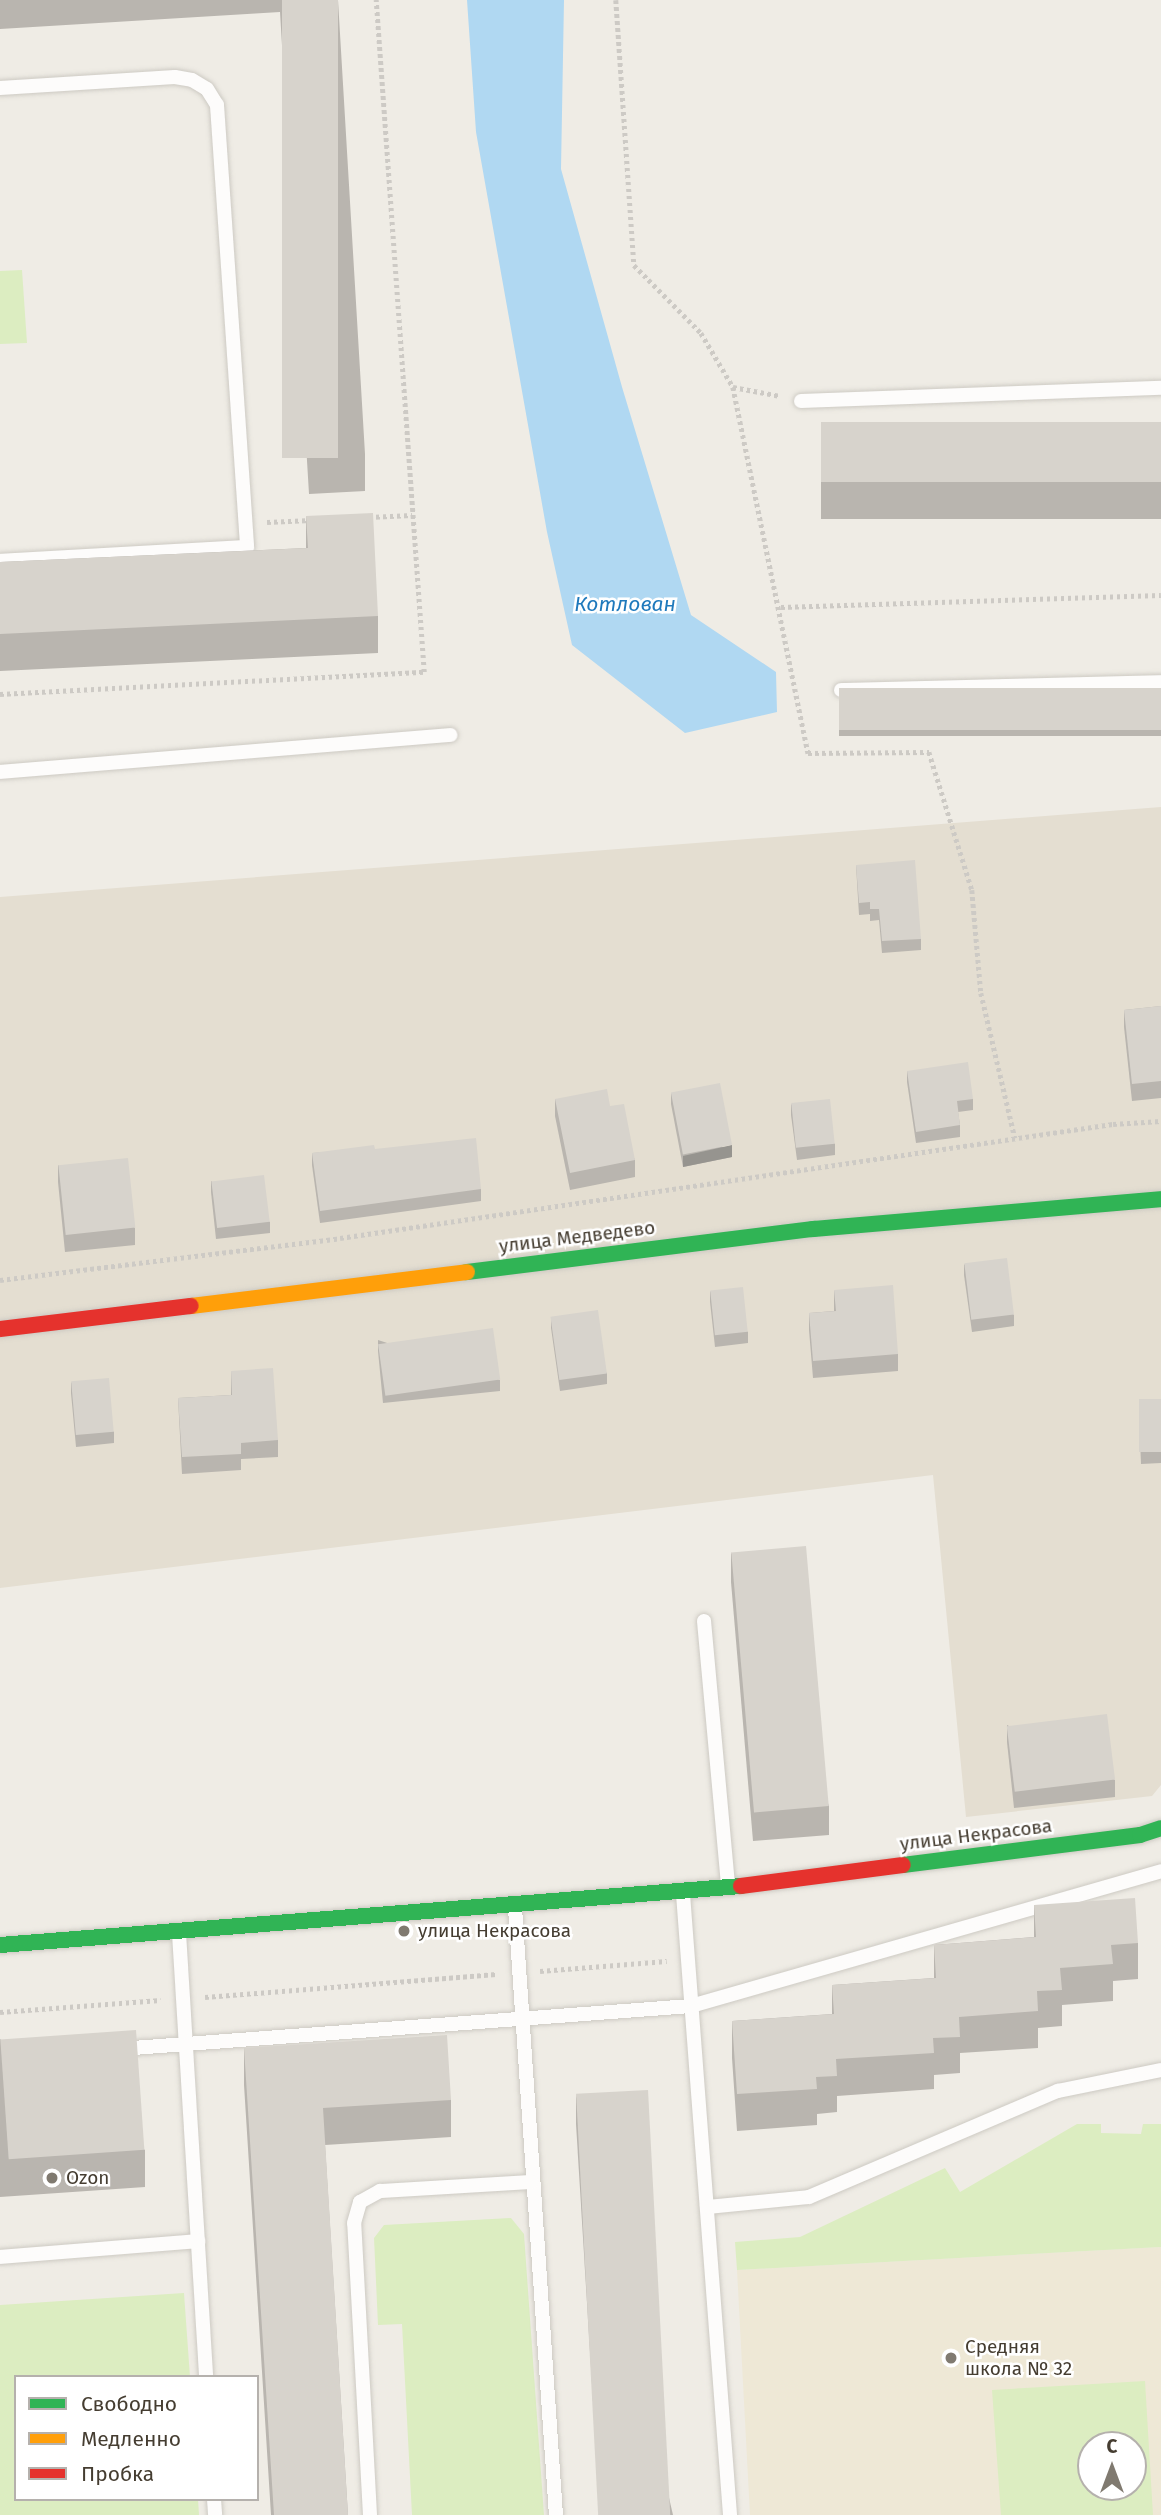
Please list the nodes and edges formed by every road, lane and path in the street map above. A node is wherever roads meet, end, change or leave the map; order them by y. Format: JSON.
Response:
{"nodes":[{"id":1,"x":376,"y":0,"type":"edge"},
{"id":2,"x":616,"y":0,"type":"edge"},
{"id":3,"x":0,"y":88,"type":"edge"},
{"id":4,"x":733,"y":387,"type":"junction"},
{"id":5,"x":1161,"y":388,"type":"edge"},
{"id":6,"x":801,"y":401,"type":"joint"},
{"id":7,"x":412,"y":515,"type":"junction"},
{"id":8,"x":357,"y":518,"type":"edge"},
{"id":9,"x":315,"y":520,"type":"edge"},
{"id":10,"x":245,"y":523,"type":"junction"},
{"id":11,"x":0,"y":561,"type":"edge"},
{"id":12,"x":1161,"y":595,"type":"edge"},
{"id":13,"x":781,"y":607,"type":"junction"},
{"id":14,"x":1161,"y":682,"type":"edge"},
{"id":15,"x":841,"y":690,"type":"dead end"},
{"id":16,"x":0,"y":694,"type":"edge"},
{"id":17,"x":450,"y":735,"type":"dead end"},
{"id":18,"x":0,"y":772,"type":"edge"},
{"id":19,"x":1161,"y":1121,"type":"edge"},
{"id":20,"x":1015,"y":1138,"type":"junction"},
{"id":21,"x":1161,"y":1199,"type":"edge"},
{"id":22,"x":0,"y":1280,"type":"edge"},
{"id":23,"x":0,"y":1329,"type":"edge"},
{"id":24,"x":704,"y":1621,"type":"dead end"},
{"id":25,"x":1161,"y":1828,"type":"edge"},
{"id":26,"x":1161,"y":1871,"type":"edge"},
{"id":27,"x":728,"y":1888,"type":"junction"},
{"id":28,"x":682,"y":1892,"type":"junction"},
{"id":29,"x":515,"y":1906,"type":"junction"},
{"id":30,"x":179,"y":1932,"type":"junction"},
{"id":31,"x":0,"y":1945,"type":"edge"},
{"id":32,"x":688,"y":1959,"type":"junction"},
{"id":33,"x":519,"y":1973,"type":"junction"},
{"id":34,"x":183,"y":1998,"type":"junction"},
{"id":35,"x":691,"y":2006,"type":"junction"},
{"id":36,"x":0,"y":2012,"type":"edge"},
{"id":37,"x":522,"y":2021,"type":"junction"},
{"id":38,"x":186,"y":2044,"type":"junction"},
{"id":39,"x":106,"y":2050,"type":"edge"},
{"id":40,"x":1161,"y":2070,"type":"edge"},
{"id":41,"x":532,"y":2182,"type":"junction"},
{"id":42,"x":707,"y":2207,"type":"junction"},
{"id":43,"x":198,"y":2241,"type":"junction"},
{"id":44,"x":0,"y":2257,"type":"edge"},
{"id":45,"x":206,"y":2375,"type":"edge"},
{"id":46,"x":370,"y":2515,"type":"edge"},
{"id":47,"x":556,"y":2515,"type":"edge"},
{"id":48,"x":730,"y":2515,"type":"edge"}],
"edges":[{"from":1,"to":7,"type":"path"},
{"from":2,"to":4,"type":"path"},
{"from":3,"to":10,"type":"lane"},
{"from":4,"to":6,"type":"path"},
{"from":4,"to":13,"type":"path"},
{"from":5,"to":6,"type":"lane"},
{"from":7,"to":8,"type":"path"},
{"from":7,"to":16,"type":"path"},
{"from":9,"to":10,"type":"path"},
{"from":10,"to":11,"type":"lane"},
{"from":12,"to":13,"type":"path"},
{"from":13,"to":20,"type":"path"},
{"from":14,"to":15,"type":"lane"},
{"from":17,"to":18,"type":"lane"},
{"from":19,"to":20,"type":"path"},
{"from":20,"to":22,"type":"path"},
{"from":21,"to":23,"type":"street","name":"улица Медведево"},
{"from":24,"to":27,"type":"lane"},
{"from":25,"to":27,"type":"street","name":"улица Некрасова"},
{"from":26,"to":35,"type":"lane"},
{"from":27,"to":28,"type":"street","name":"улица Некрасова"},
{"from":28,"to":29,"type":"street","name":"улица Некрасова"},
{"from":28,"to":32,"type":"lane"},
{"from":29,"to":30,"type":"street","name":"улица Некрасова"},
{"from":29,"to":33,"type":"lane"},
{"from":30,"to":31,"type":"street","name":"улица Некрасова"},
{"from":30,"to":34,"type":"lane"},
{"from":32,"to":33,"type":"path"},
{"from":32,"to":35,"type":"lane"},
{"from":33,"to":34,"type":"path"},
{"from":33,"to":37,"type":"lane"},
{"from":34,"to":36,"type":"path"},
{"from":34,"to":38,"type":"lane"},
{"from":35,"to":37,"type":"lane"},
{"from":35,"to":42,"type":"lane"},
{"from":37,"to":38,"type":"lane"},
{"from":37,"to":41,"type":"lane"},
{"from":38,"to":39,"type":"lane"},
{"from":38,"to":43,"type":"lane"},
{"from":40,"to":42,"type":"lane"},
{"from":41,"to":46,"type":"lane"},
{"from":41,"to":47,"type":"lane"},
{"from":42,"to":48,"type":"lane"},
{"from":43,"to":44,"type":"lane"},
{"from":43,"to":45,"type":"lane"}]}
